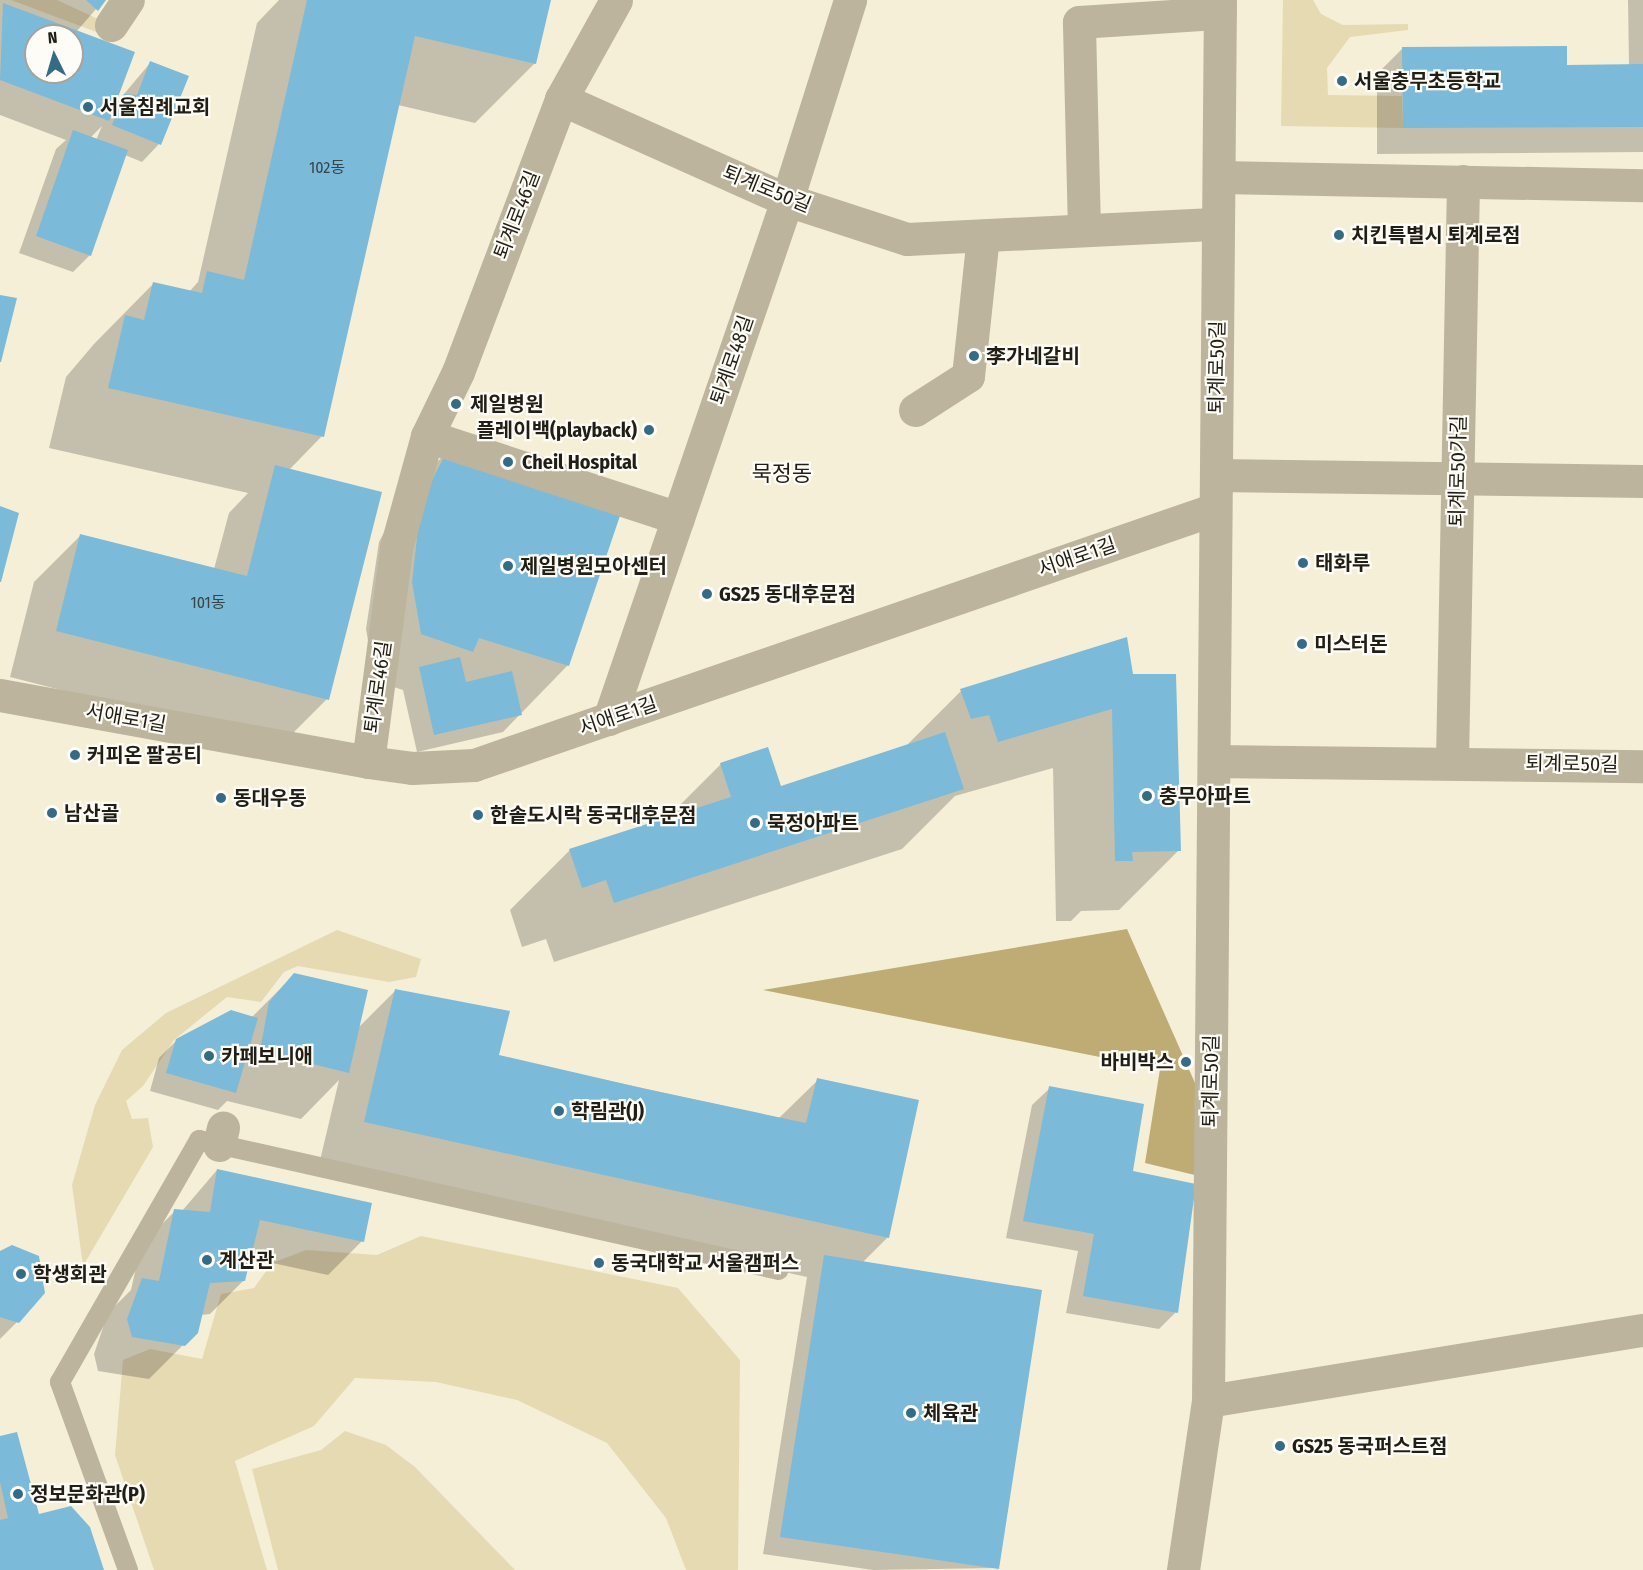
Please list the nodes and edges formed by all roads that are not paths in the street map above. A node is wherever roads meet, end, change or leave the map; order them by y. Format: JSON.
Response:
{"nodes":[{"id":1,"x":616,"y":0,"type":"edge"},
{"id":2,"x":850,"y":0,"type":"edge"},
{"id":3,"x":1220,"y":6,"type":"edge"},
{"id":4,"x":561,"y":99,"type":"junction"},
{"id":5,"x":1219,"y":177,"type":"junction"},
{"id":6,"x":1463,"y":181,"type":"junction"},
{"id":7,"x":1643,"y":184,"type":"edge"},
{"id":8,"x":788,"y":200,"type":"junction"},
{"id":9,"x":1218,"y":224,"type":"junction"},
{"id":10,"x":1084,"y":230,"type":"junction"},
{"id":11,"x":983,"y":236,"type":"junction"},
{"id":12,"x":915,"y":410,"type":"dead end"},
{"id":13,"x":427,"y":436,"type":"junction"},
{"id":14,"x":1216,"y":475,"type":"junction"},
{"id":15,"x":1457,"y":479,"type":"junction"},
{"id":16,"x":1643,"y":481,"type":"edge"},
{"id":17,"x":1215,"y":509,"type":"junction"},
{"id":18,"x":678,"y":518,"type":"junction"},
{"id":19,"x":0,"y":695,"type":"edge"},
{"id":20,"x":609,"y":719,"type":"junction"},
{"id":21,"x":1214,"y":761,"type":"junction"},
{"id":22,"x":1452,"y":761,"type":"junction"},
{"id":23,"x":368,"y":762,"type":"junction"},
{"id":24,"x":1643,"y":766,"type":"edge"},
{"id":25,"x":779,"y":1270,"type":"dead end"},
{"id":26,"x":1643,"y":1330,"type":"edge"},
{"id":27,"x":1208,"y":1401,"type":"junction"},
{"id":28,"x":128,"y":1570,"type":"edge"},
{"id":29,"x":1183,"y":1570,"type":"edge"}],
"edges":[{"from":1,"to":4,"type":"street","name":"퇴계로46길"},
{"from":2,"to":8,"type":"street","name":"퇴계로48길"},
{"from":3,"to":5,"type":"street","name":"퇴계로50길"},
{"from":3,"to":10,"type":"street","name":"퇴계로50길"},
{"from":4,"to":8,"type":"street","name":"퇴계로50길"},
{"from":4,"to":13,"type":"street","name":"퇴계로46길"},
{"from":5,"to":6,"type":"street"},
{"from":5,"to":9,"type":"street","name":"퇴계로50길"},
{"from":6,"to":7,"type":"street"},
{"from":6,"to":15,"type":"street","name":"퇴계로50가길"},
{"from":8,"to":11,"type":"street","name":"퇴계로50길"},
{"from":8,"to":18,"type":"street","name":"퇴계로48길"},
{"from":9,"to":10,"type":"street","name":"퇴계로50길"},
{"from":9,"to":14,"type":"street","name":"퇴계로50길"},
{"from":10,"to":11,"type":"street","name":"퇴계로50길"},
{"from":11,"to":12,"type":"street"},
{"from":13,"to":18,"type":"street"},
{"from":13,"to":23,"type":"street","name":"퇴계로46길"},
{"from":14,"to":15,"type":"street"},
{"from":14,"to":17,"type":"street","name":"퇴계로50길"},
{"from":15,"to":16,"type":"street"},
{"from":15,"to":22,"type":"street","name":"퇴계로50가길"},
{"from":17,"to":20,"type":"street","name":"서애로1길"},
{"from":17,"to":21,"type":"street","name":"퇴계로50길"},
{"from":18,"to":20,"type":"street","name":"퇴계로48길"},
{"from":19,"to":23,"type":"street","name":"서애로1길"},
{"from":20,"to":23,"type":"street","name":"서애로1길"},
{"from":21,"to":22,"type":"street","name":"퇴계로50길"},
{"from":21,"to":27,"type":"street","name":"퇴계로50길"},
{"from":22,"to":24,"type":"street","name":"퇴계로50길"},
{"from":25,"to":28,"type":"lane"},
{"from":26,"to":27,"type":"street"},
{"from":27,"to":29,"type":"street","name":"퇴계로50길"}]}
